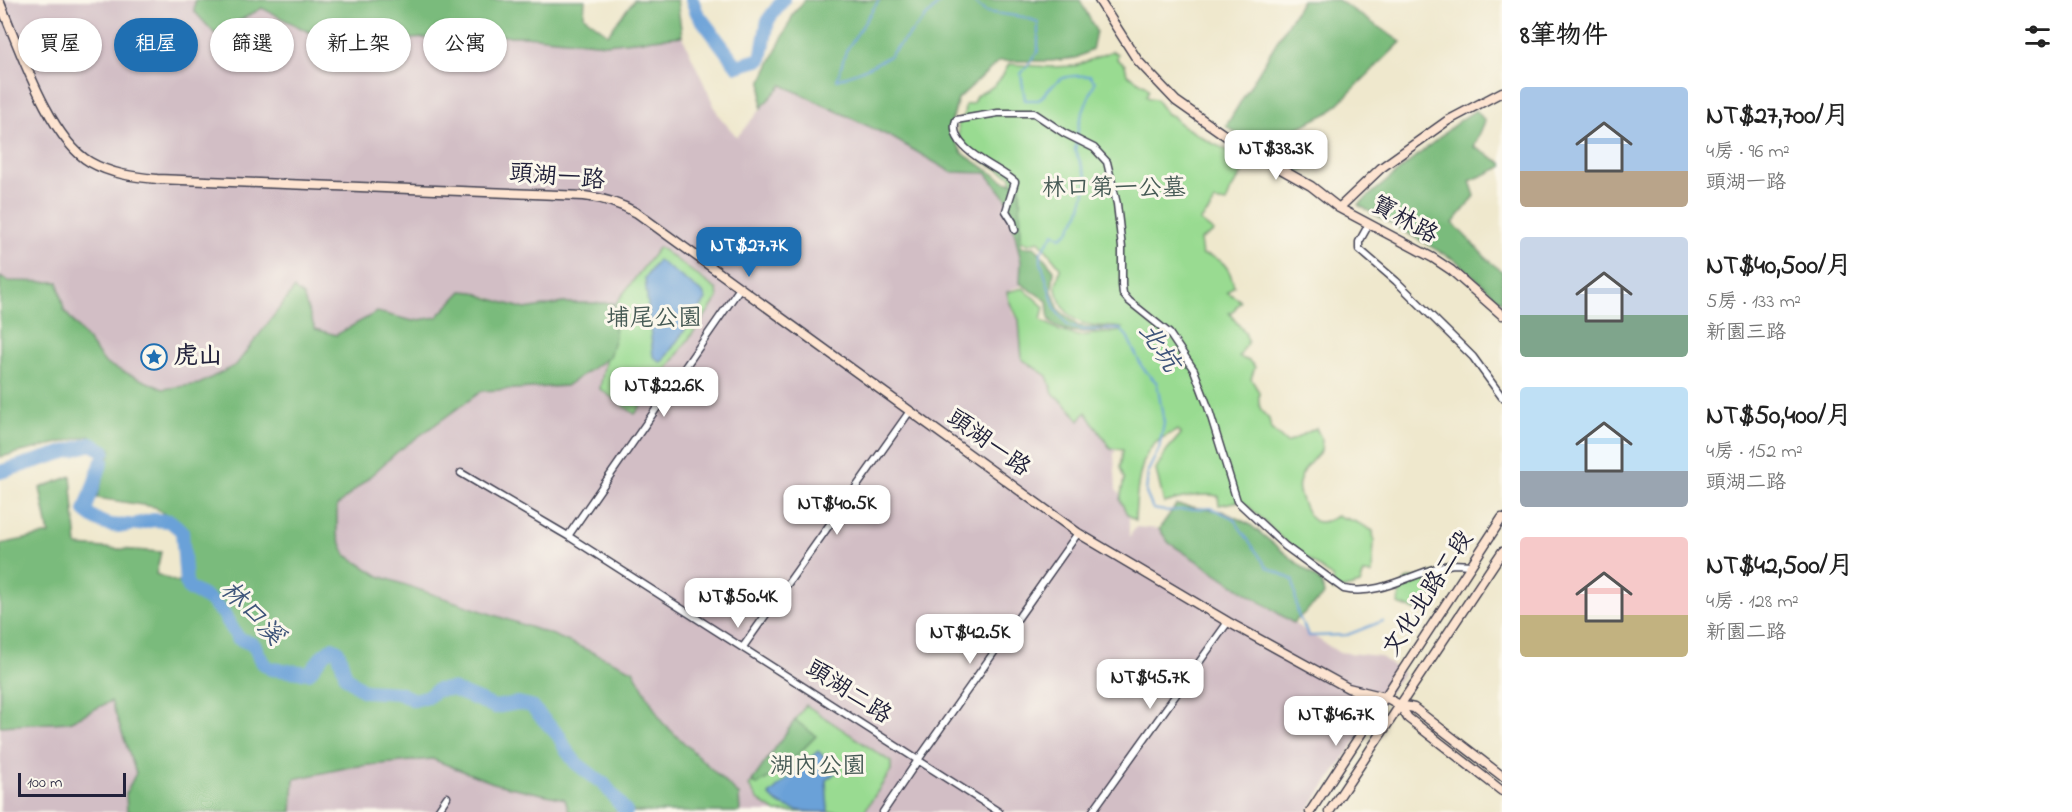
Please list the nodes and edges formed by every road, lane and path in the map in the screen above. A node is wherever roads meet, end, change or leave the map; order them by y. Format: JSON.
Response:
{"nodes":[{"id":1,"x":1099,"y":0,"type":"edge"},
{"id":2,"x":0,"y":3,"type":"edge"},
{"id":3,"x":1502,"y":92,"type":"edge"},
{"id":4,"x":1340,"y":208,"type":"junction"},
{"id":5,"x":1369,"y":224,"type":"junction"},
{"id":6,"x":1015,"y":230,"type":"dead end"},
{"id":7,"x":740,"y":288,"type":"junction"},
{"id":8,"x":1502,"y":315,"type":"edge"},
{"id":9,"x":1502,"y":397,"type":"edge"},
{"id":10,"x":910,"y":411,"type":"junction"},
{"id":11,"x":461,"y":473,"type":"dead end"},
{"id":12,"x":1502,"y":518,"type":"edge"},
{"id":13,"x":1078,"y":533,"type":"junction"},
{"id":14,"x":568,"y":536,"type":"junction"},
{"id":15,"x":1502,"y":552,"type":"edge"},
{"id":16,"x":1472,"y":565,"type":"junction"},
{"id":17,"x":1228,"y":621,"type":"junction"},
{"id":18,"x":743,"y":647,"type":"junction"},
{"id":19,"x":1348,"y":688,"type":"junction"},
{"id":20,"x":1385,"y":697,"type":"junction"},
{"id":21,"x":1400,"y":705,"type":"junction"},
{"id":22,"x":1379,"y":706,"type":"junction"},
{"id":23,"x":918,"y":760,"type":"junction"},
{"id":24,"x":1502,"y":776,"type":"edge"},
{"id":25,"x":1502,"y":791,"type":"edge"},
{"id":26,"x":447,"y":797,"type":"dead end"},
{"id":27,"x":437,"y":812,"type":"edge"},
{"id":28,"x":884,"y":812,"type":"edge"},
{"id":29,"x":999,"y":812,"type":"edge"},
{"id":30,"x":1092,"y":812,"type":"edge"},
{"id":31,"x":1310,"y":812,"type":"edge"},
{"id":32,"x":1329,"y":812,"type":"edge"}],
"edges":[{"from":1,"to":4,"type":"street","name":"寶林路"},
{"from":2,"to":7,"type":"street","name":"頭湖一路"},
{"from":3,"to":4,"type":"street"},
{"from":4,"to":5,"type":"street","name":"寶林路"},
{"from":5,"to":8,"type":"street","name":"寶林路"},
{"from":5,"to":9,"type":"street"},
{"from":6,"to":16,"type":"street"},
{"from":7,"to":10,"type":"street","name":"頭湖一路"},
{"from":7,"to":14,"type":"street"},
{"from":10,"to":13,"type":"street","name":"頭湖一路"},
{"from":10,"to":18,"type":"street"},
{"from":11,"to":14,"type":"street","name":"頭湖二路"},
{"from":12,"to":16,"type":"street","name":"文化北路二段"},
{"from":13,"to":17,"type":"street","name":"頭湖一路"},
{"from":13,"to":23,"type":"street"},
{"from":14,"to":18,"type":"street","name":"頭湖二路"},
{"from":15,"to":21,"type":"street","name":"文化北路二段"},
{"from":16,"to":20,"type":"street","name":"文化北路二段"},
{"from":17,"to":19,"type":"street","name":"頭湖一路"},
{"from":17,"to":30,"type":"street"},
{"from":18,"to":23,"type":"street","name":"頭湖二路"},
{"from":19,"to":20,"type":"street","name":"頭湖一路"},
{"from":19,"to":22,"type":"street"},
{"from":20,"to":21,"type":"street","name":"頭湖一路"},
{"from":20,"to":22,"type":"street","name":"文化北路二段"},
{"from":21,"to":24,"type":"street","name":"頭湖一路"},
{"from":21,"to":25,"type":"street"},
{"from":21,"to":32,"type":"street","name":"文化北路二段"},
{"from":22,"to":31,"type":"street","name":"文化北路二段"},
{"from":23,"to":28,"type":"street"},
{"from":23,"to":29,"type":"street","name":"頭湖二路"},
{"from":26,"to":27,"type":"street"}]}
